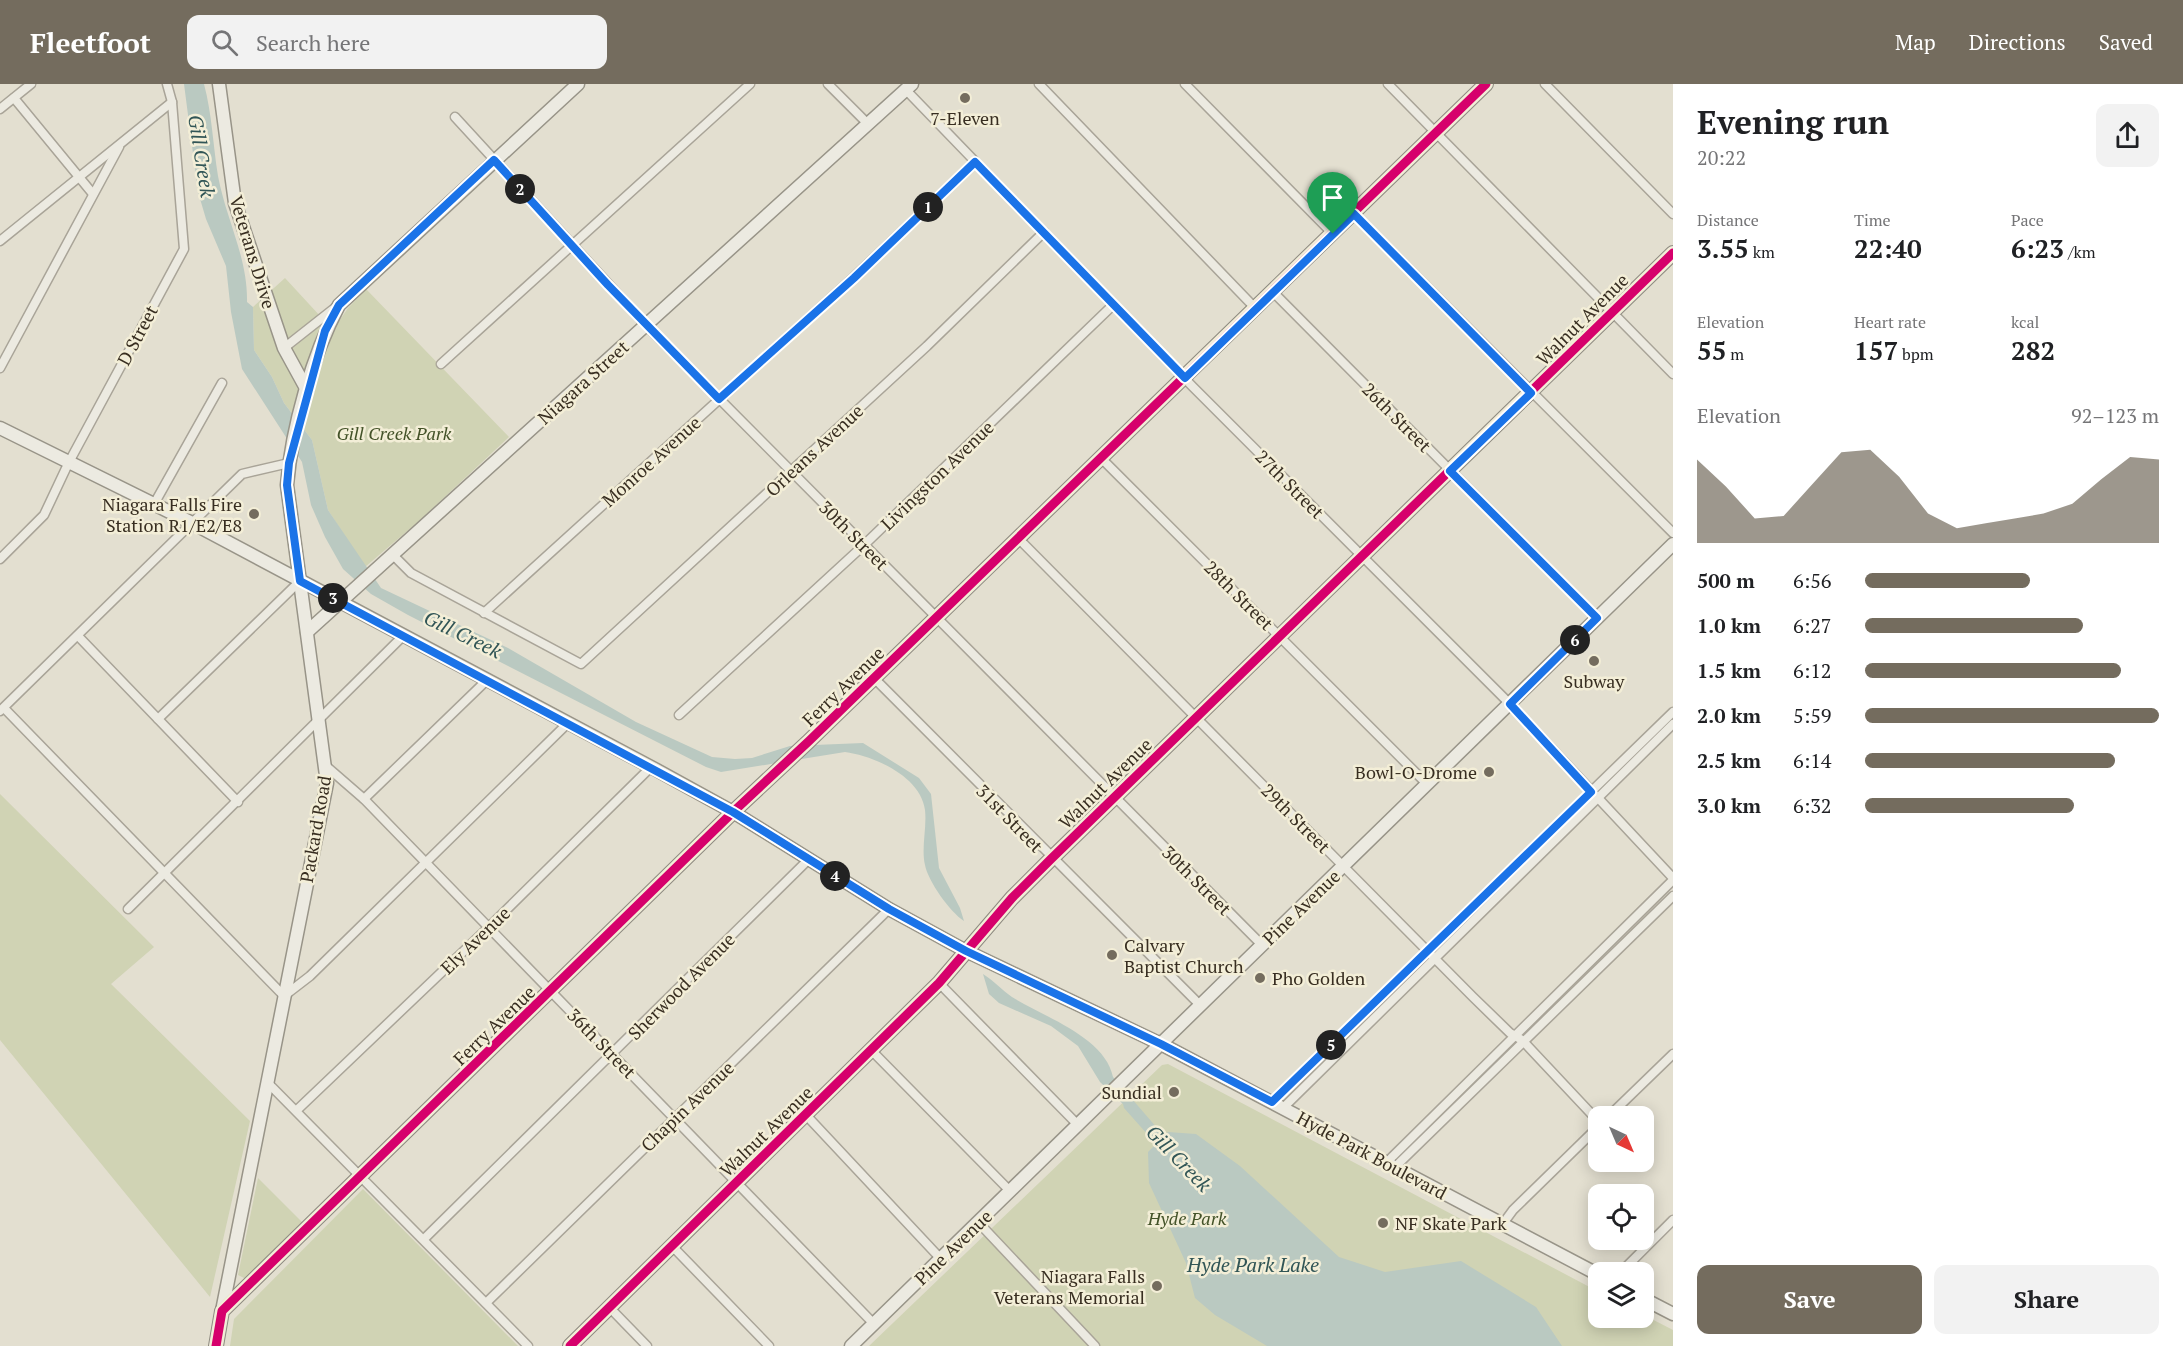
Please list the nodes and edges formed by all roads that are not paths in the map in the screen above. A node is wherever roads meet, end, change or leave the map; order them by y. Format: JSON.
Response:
{"nodes":[{"id":1,"x":31,"y":84,"type":"edge"},
{"id":2,"x":167,"y":84,"type":"edge"},
{"id":3,"x":219,"y":84,"type":"edge"},
{"id":4,"x":578,"y":84,"type":"edge"},
{"id":5,"x":750,"y":84,"type":"edge"},
{"id":6,"x":828,"y":84,"type":"edge"},
{"id":7,"x":1039,"y":84,"type":"edge"},
{"id":8,"x":1185,"y":84,"type":"edge"},
{"id":9,"x":1200,"y":84,"type":"edge"},
{"id":10,"x":1388,"y":84,"type":"edge"},
{"id":11,"x":1486,"y":84,"type":"edge"},
{"id":12,"x":1545,"y":84,"type":"edge"},
{"id":13,"x":909,"y":87,"type":"edge"},
{"id":14,"x":1192,"y":91,"type":"junction"},
{"id":15,"x":14,"y":98,"type":"junction"},
{"id":16,"x":172,"y":102,"type":"junction"},
{"id":17,"x":0,"y":109,"type":"edge"},
{"id":18,"x":455,"y":117,"type":"dead end"},
{"id":19,"x":868,"y":124,"type":"junction"},
{"id":20,"x":1436,"y":133,"type":"junction"},
{"id":21,"x":119,"y":147,"type":"junction"},
{"id":22,"x":494,"y":160,"type":"junction"},
{"id":23,"x":975,"y":162,"type":"junction"},
{"id":24,"x":78,"y":178,"type":"junction"},
{"id":25,"x":93,"y":194,"type":"junction"},
{"id":26,"x":1354,"y":214,"type":"junction"},
{"id":27,"x":1673,"y":214,"type":"edge"},
{"id":28,"x":1044,"y":232,"type":"junction"},
{"id":29,"x":1333,"y":234,"type":"junction"},
{"id":30,"x":0,"y":241,"type":"edge"},
{"id":31,"x":572,"y":246,"type":"junction"},
{"id":32,"x":1673,"y":253,"type":"edge"},
{"id":33,"x":1273,"y":292,"type":"junction"},
{"id":34,"x":339,"y":305,"type":"junction"},
{"id":35,"x":1113,"y":305,"type":"junction"},
{"id":36,"x":1256,"y":309,"type":"junction"},
{"id":37,"x":1612,"y":313,"type":"junction"},
{"id":38,"x":646,"y":325,"type":"junction"},
{"id":39,"x":284,"y":348,"type":"junction"},
{"id":40,"x":441,"y":364,"type":"dead end"},
{"id":41,"x":0,"y":368,"type":"edge"},
{"id":42,"x":1673,"y":374,"type":"edge"},
{"id":43,"x":1185,"y":378,"type":"junction"},
{"id":44,"x":222,"y":383,"type":"dead end"},
{"id":45,"x":307,"y":390,"type":"junction"},
{"id":46,"x":1531,"y":393,"type":"junction"},
{"id":47,"x":719,"y":399,"type":"junction"},
{"id":48,"x":0,"y":428,"type":"edge"},
{"id":49,"x":1101,"y":458,"type":"junction"},
{"id":50,"x":289,"y":463,"type":"junction"},
{"id":51,"x":68,"y":464,"type":"junction"},
{"id":52,"x":1450,"y":471,"type":"junction"},
{"id":53,"x":791,"y":472,"type":"junction"},
{"id":54,"x":153,"y":506,"type":"junction"},
{"id":55,"x":192,"y":524,"type":"junction"},
{"id":56,"x":1673,"y":533,"type":"edge"},
{"id":57,"x":1018,"y":538,"type":"junction"},
{"id":58,"x":1673,"y":544,"type":"edge"},
{"id":59,"x":864,"y":545,"type":"junction"},
{"id":60,"x":393,"y":554,"type":"junction"},
{"id":61,"x":1363,"y":556,"type":"junction"},
{"id":62,"x":0,"y":559,"type":"edge"},
{"id":63,"x":300,"y":581,"type":"junction"},
{"id":64,"x":340,"y":601,"type":"junction"},
{"id":65,"x":484,"y":613,"type":"junction"},
{"id":66,"x":937,"y":618,"type":"junction"},
{"id":67,"x":1597,"y":618,"type":"junction"},
{"id":68,"x":307,"y":633,"type":"junction"},
{"id":69,"x":78,"y":636,"type":"junction"},
{"id":70,"x":403,"y":636,"type":"junction"},
{"id":71,"x":1281,"y":637,"type":"junction"},
{"id":72,"x":874,"y":678,"type":"junction"},
{"id":73,"x":487,"y":680,"type":"junction"},
{"id":74,"x":1510,"y":704,"type":"junction"},
{"id":75,"x":2,"y":710,"type":"edge"},
{"id":76,"x":1673,"y":712,"type":"edge"},
{"id":77,"x":679,"y":715,"type":"dead end"},
{"id":78,"x":1197,"y":717,"type":"junction"},
{"id":79,"x":158,"y":719,"type":"junction"},
{"id":80,"x":320,"y":720,"type":"junction"},
{"id":81,"x":567,"y":724,"type":"junction"},
{"id":82,"x":1673,"y":724,"type":"edge"},
{"id":83,"x":326,"y":766,"type":"junction"},
{"id":84,"x":651,"y":767,"type":"junction"},
{"id":85,"x":1427,"y":784,"type":"junction"},
{"id":86,"x":1594,"y":795,"type":"junction"},
{"id":87,"x":1115,"y":796,"type":"junction"},
{"id":88,"x":364,"y":799,"type":"junction"},
{"id":89,"x":238,"y":802,"type":"junction"},
{"id":90,"x":733,"y":812,"type":"junction"},
{"id":91,"x":1051,"y":859,"type":"junction"},
{"id":92,"x":808,"y":860,"type":"junction"},
{"id":93,"x":424,"y":863,"type":"junction"},
{"id":94,"x":1343,"y":866,"type":"junction"},
{"id":95,"x":164,"y":874,"type":"junction"},
{"id":96,"x":1673,"y":879,"type":"edge"},
{"id":97,"x":1673,"y":896,"type":"edge"},
{"id":98,"x":128,"y":909,"type":"dead end"},
{"id":99,"x":889,"y":909,"type":"junction"},
{"id":100,"x":489,"y":927,"type":"junction"},
{"id":101,"x":1262,"y":945,"type":"junction"},
{"id":102,"x":1428,"y":950,"type":"junction"},
{"id":103,"x":966,"y":951,"type":"junction"},
{"id":104,"x":1435,"y":957,"type":"junction"},
{"id":105,"x":939,"y":983,"type":"junction"},
{"id":106,"x":552,"y":992,"type":"junction"},
{"id":107,"x":284,"y":996,"type":"junction"},
{"id":108,"x":1200,"y":1005,"type":"junction"},
{"id":109,"x":1519,"y":1038,"type":"junction"},
{"id":110,"x":1161,"y":1044,"type":"junction"},
{"id":111,"x":872,"y":1051,"type":"junction"},
{"id":112,"x":612,"y":1054,"type":"junction"},
{"id":113,"x":1673,"y":1054,"type":"edge"},
{"id":114,"x":267,"y":1082,"type":"junction"},
{"id":115,"x":1278,"y":1105,"type":"junction"},
{"id":116,"x":1619,"y":1106,"type":"edge"},
{"id":117,"x":297,"y":1110,"type":"junction"},
{"id":118,"x":1588,"y":1112,"type":"edge"},
{"id":119,"x":806,"y":1115,"type":"junction"},
{"id":120,"x":675,"y":1118,"type":"junction"},
{"id":121,"x":1078,"y":1125,"type":"junction"},
{"id":122,"x":1588,"y":1135,"type":"edge"},
{"id":123,"x":1391,"y":1165,"type":"junction"},
{"id":124,"x":362,"y":1176,"type":"junction"},
{"id":125,"x":738,"y":1183,"type":"junction"},
{"id":126,"x":1010,"y":1191,"type":"junction"},
{"id":127,"x":1673,"y":1220,"type":"edge"},
{"id":128,"x":978,"y":1222,"type":"junction"},
{"id":129,"x":1502,"y":1225,"type":"junction"},
{"id":130,"x":424,"y":1239,"type":"junction"},
{"id":131,"x":673,"y":1246,"type":"junction"},
{"id":132,"x":940,"y":1258,"type":"junction"},
{"id":133,"x":1630,"y":1262,"type":"edge"},
{"id":134,"x":1588,"y":1269,"type":"edge"},
{"id":135,"x":486,"y":1302,"type":"junction"},
{"id":136,"x":1654,"y":1304,"type":"edge"},
{"id":137,"x":610,"y":1308,"type":"junction"},
{"id":138,"x":222,"y":1311,"type":"junction"},
{"id":139,"x":1673,"y":1314,"type":"edge"},
{"id":140,"x":874,"y":1324,"type":"junction"},
{"id":141,"x":216,"y":1346,"type":"edge"},
{"id":142,"x":528,"y":1346,"type":"edge"},
{"id":143,"x":570,"y":1346,"type":"edge"},
{"id":144,"x":647,"y":1346,"type":"edge"},
{"id":145,"x":769,"y":1346,"type":"edge"},
{"id":146,"x":851,"y":1346,"type":"edge"},
{"id":147,"x":1095,"y":1346,"type":"edge"}],
"edges":[{"from":1,"to":15,"type":"street"},
{"from":2,"to":16,"type":"street","name":"D Street"},
{"from":3,"to":39,"type":"main road","name":"Veterans Drive"},
{"from":4,"to":22,"type":"main road","name":"Packard Road"},
{"from":5,"to":31,"type":"street"},
{"from":6,"to":19,"type":"street"},
{"from":7,"to":36,"type":"street"},
{"from":8,"to":14,"type":"street"},
{"from":9,"to":14,"type":"street"},
{"from":10,"to":20,"type":"street"},
{"from":11,"to":20,"type":"main road","name":"Ferry Avenue"},
{"from":12,"to":27,"type":"street"},
{"from":13,"to":19,"type":"main road","name":"Niagara Street"},
{"from":13,"to":23,"type":"street","name":"27th Street"},
{"from":14,"to":29,"type":"street"},
{"from":15,"to":17,"type":"street"},
{"from":15,"to":24,"type":"street"},
{"from":16,"to":21,"type":"street"},
{"from":16,"to":51,"type":"street","name":"D Street"},
{"from":18,"to":22,"type":"street","name":"30th Street"},
{"from":19,"to":38,"type":"main road","name":"Niagara Street"},
{"from":20,"to":26,"type":"main road","name":"Ferry Avenue"},
{"from":20,"to":37,"type":"street"},
{"from":21,"to":24,"type":"street"},
{"from":21,"to":25,"type":"street"},
{"from":22,"to":31,"type":"street","name":"30th Street"},
{"from":22,"to":34,"type":"main road","name":"Packard Road"},
{"from":23,"to":28,"type":"street","name":"27th Street"},
{"from":23,"to":47,"type":"street","name":"Monroe Avenue"},
{"from":24,"to":25,"type":"street"},
{"from":24,"to":30,"type":"street"},
{"from":25,"to":41,"type":"street"},
{"from":26,"to":29,"type":"main road","name":"Ferry Avenue"},
{"from":26,"to":46,"type":"street"},
{"from":28,"to":35,"type":"street","name":"27th Street"},
{"from":28,"to":53,"type":"street","name":"Orleans Avenue"},
{"from":29,"to":33,"type":"main road","name":"Ferry Avenue"},
{"from":31,"to":38,"type":"street","name":"30th Street"},
{"from":31,"to":40,"type":"street"},
{"from":32,"to":37,"type":"main road","name":"Walnut Avenue"},
{"from":33,"to":36,"type":"main road","name":"Ferry Avenue"},
{"from":33,"to":52,"type":"street","name":"26th Street"},
{"from":34,"to":39,"type":"street"},
{"from":34,"to":45,"type":"main road","name":"Packard Road"},
{"from":35,"to":43,"type":"street","name":"27th Street"},
{"from":35,"to":59,"type":"street","name":"Livingston Avenue"},
{"from":36,"to":43,"type":"main road","name":"Ferry Avenue"},
{"from":37,"to":42,"type":"street"},
{"from":37,"to":46,"type":"main road","name":"Walnut Avenue"},
{"from":38,"to":47,"type":"street","name":"30th Street"},
{"from":38,"to":60,"type":"main road","name":"Niagara Street"},
{"from":39,"to":45,"type":"main road"},
{"from":43,"to":49,"type":"main road","name":"Ferry Avenue"},
{"from":43,"to":61,"type":"street","name":"27th Street"},
{"from":44,"to":54,"type":"street"},
{"from":45,"to":50,"type":"main road","name":"Packard Road"},
{"from":46,"to":52,"type":"main road","name":"Walnut Avenue"},
{"from":46,"to":56,"type":"street"},
{"from":47,"to":53,"type":"street","name":"30th Street"},
{"from":47,"to":65,"type":"street","name":"Monroe Avenue"},
{"from":48,"to":51,"type":"main road","name":"Hyde Park Boulevard"},
{"from":49,"to":57,"type":"main road","name":"Ferry Avenue"},
{"from":49,"to":71,"type":"street","name":"28th Street"},
{"from":50,"to":55,"type":"street"},
{"from":50,"to":63,"type":"main road","name":"Packard Road"},
{"from":51,"to":54,"type":"main road","name":"Hyde Park Boulevard"},
{"from":51,"to":62,"type":"street","name":"D Street"},
{"from":52,"to":61,"type":"main road","name":"Walnut Avenue"},
{"from":52,"to":67,"type":"street","name":"26th Street"},
{"from":53,"to":59,"type":"street","name":"30th Street"},
{"from":53,"to":65,"type":"street","name":"Orleans Avenue"},
{"from":54,"to":55,"type":"main road","name":"Hyde Park Boulevard"},
{"from":55,"to":63,"type":"main road","name":"Hyde Park Boulevard"},
{"from":55,"to":69,"type":"street"},
{"from":57,"to":66,"type":"main road","name":"Ferry Avenue"},
{"from":57,"to":78,"type":"street","name":"29th Street"},
{"from":58,"to":67,"type":"main road","name":"Pine Avenue"},
{"from":59,"to":66,"type":"street","name":"30th Street"},
{"from":59,"to":77,"type":"street","name":"Livingston Avenue"},
{"from":60,"to":64,"type":"main road","name":"Niagara Street"},
{"from":60,"to":65,"type":"street"},
{"from":61,"to":71,"type":"main road","name":"Walnut Avenue"},
{"from":61,"to":74,"type":"street","name":"27th Street"},
{"from":63,"to":64,"type":"main road","name":"Hyde Park Boulevard"},
{"from":63,"to":68,"type":"main road","name":"Packard Road"},
{"from":63,"to":79,"type":"street"},
{"from":64,"to":68,"type":"main road","name":"Niagara Street"},
{"from":64,"to":70,"type":"main road","name":"Hyde Park Boulevard"},
{"from":66,"to":72,"type":"main road","name":"Ferry Avenue"},
{"from":66,"to":87,"type":"street","name":"30th Street"},
{"from":67,"to":74,"type":"main road","name":"Pine Avenue"},
{"from":68,"to":80,"type":"main road","name":"Packard Road"},
{"from":69,"to":75,"type":"street"},
{"from":69,"to":79,"type":"street"},
{"from":70,"to":73,"type":"main road","name":"Hyde Park Boulevard"},
{"from":70,"to":80,"type":"street"},
{"from":71,"to":78,"type":"main road","name":"Walnut Avenue"},
{"from":71,"to":85,"type":"street","name":"28th Street"},
{"from":72,"to":90,"type":"main road","name":"Ferry Avenue"},
{"from":72,"to":91,"type":"street","name":"31st Street"},
{"from":73,"to":81,"type":"main road","name":"Hyde Park Boulevard"},
{"from":73,"to":88,"type":"street"},
{"from":74,"to":85,"type":"main road","name":"Pine Avenue"},
{"from":74,"to":86,"type":"street","name":"27th Street"},
{"from":75,"to":95,"type":"street"},
{"from":76,"to":86,"type":"street"},
{"from":78,"to":87,"type":"main road","name":"Walnut Avenue"},
{"from":78,"to":94,"type":"street","name":"29th Street"},
{"from":79,"to":89,"type":"street"},
{"from":80,"to":83,"type":"main road","name":"Packard Road"},
{"from":80,"to":89,"type":"street"},
{"from":81,"to":84,"type":"main road","name":"Hyde Park Boulevard"},
{"from":81,"to":93,"type":"street"},
{"from":82,"to":86,"type":"street"},
{"from":83,"to":88,"type":"street","name":"36th Street"},
{"from":83,"to":107,"type":"main road","name":"Packard Road"},
{"from":84,"to":90,"type":"main road","name":"Hyde Park Boulevard"},
{"from":84,"to":100,"type":"street","name":"Ely Avenue"},
{"from":85,"to":94,"type":"main road","name":"Pine Avenue"},
{"from":86,"to":96,"type":"street","name":"27th Street"},
{"from":86,"to":102,"type":"street"},
{"from":86,"to":104,"type":"street"},
{"from":87,"to":91,"type":"main road","name":"Walnut Avenue"},
{"from":87,"to":101,"type":"street","name":"30th Street"},
{"from":88,"to":93,"type":"street","name":"36th Street"},
{"from":89,"to":95,"type":"street"},
{"from":90,"to":92,"type":"main road","name":"Hyde Park Boulevard"},
{"from":90,"to":106,"type":"main road","name":"Ferry Avenue"},
{"from":91,"to":103,"type":"main road","name":"Walnut Avenue"},
{"from":91,"to":108,"type":"street","name":"31st Street"},
{"from":92,"to":99,"type":"main road","name":"Hyde Park Boulevard"},
{"from":92,"to":112,"type":"street","name":"Sherwood Avenue"},
{"from":93,"to":100,"type":"street","name":"36th Street"},
{"from":93,"to":107,"type":"street"},
{"from":94,"to":101,"type":"main road","name":"Pine Avenue"},
{"from":94,"to":102,"type":"street","name":"29th Street"},
{"from":95,"to":98,"type":"street"},
{"from":95,"to":107,"type":"street"},
{"from":96,"to":109,"type":"street"},
{"from":97,"to":109,"type":"street"},
{"from":99,"to":103,"type":"main road","name":"Hyde Park Boulevard"},
{"from":99,"to":120,"type":"street","name":"Chapin Avenue"},
{"from":100,"to":106,"type":"street","name":"36th Street"},
{"from":100,"to":117,"type":"street","name":"Ely Avenue"},
{"from":101,"to":108,"type":"main road","name":"Pine Avenue"},
{"from":102,"to":104,"type":"street","name":"29th Street"},
{"from":102,"to":115,"type":"street"},
{"from":103,"to":105,"type":"main road","name":"Walnut Avenue"},
{"from":103,"to":110,"type":"main road","name":"Hyde Park Boulevard"},
{"from":104,"to":109,"type":"street","name":"29th Street"},
{"from":104,"to":115,"type":"street"},
{"from":105,"to":111,"type":"main road","name":"Walnut Avenue"},
{"from":105,"to":121,"type":"street"},
{"from":106,"to":112,"type":"street","name":"36th Street"},
{"from":106,"to":124,"type":"main road","name":"Ferry Avenue"},
{"from":107,"to":114,"type":"main road","name":"Packard Road"},
{"from":108,"to":110,"type":"main road","name":"Pine Avenue"},
{"from":109,"to":118,"type":"street","name":"29th Street"},
{"from":109,"to":123,"type":"street"},
{"from":110,"to":115,"type":"main road","name":"Hyde Park Boulevard"},
{"from":110,"to":121,"type":"main road","name":"Pine Avenue"},
{"from":111,"to":119,"type":"main road","name":"Walnut Avenue"},
{"from":111,"to":126,"type":"street"},
{"from":112,"to":120,"type":"street","name":"36th Street"},
{"from":112,"to":130,"type":"street","name":"Sherwood Avenue"},
{"from":113,"to":116,"type":"street"},
{"from":114,"to":117,"type":"street"},
{"from":114,"to":138,"type":"main road","name":"Packard Road"},
{"from":115,"to":123,"type":"main road","name":"Hyde Park Boulevard"},
{"from":117,"to":124,"type":"street"},
{"from":119,"to":125,"type":"main road","name":"Walnut Avenue"},
{"from":119,"to":132,"type":"street"},
{"from":120,"to":125,"type":"street","name":"36th Street"},
{"from":120,"to":135,"type":"street","name":"Chapin Avenue"},
{"from":121,"to":126,"type":"main road","name":"Pine Avenue"},
{"from":122,"to":129,"type":"street"},
{"from":123,"to":129,"type":"main road","name":"Hyde Park Boulevard"},
{"from":124,"to":130,"type":"street"},
{"from":124,"to":138,"type":"main road","name":"Ferry Avenue"},
{"from":125,"to":131,"type":"main road","name":"Walnut Avenue"},
{"from":125,"to":140,"type":"street","name":"36th Street"},
{"from":126,"to":128,"type":"main road","name":"Pine Avenue"},
{"from":127,"to":133,"type":"street"},
{"from":128,"to":132,"type":"main road","name":"Pine Avenue"},
{"from":128,"to":147,"type":"street"},
{"from":129,"to":134,"type":"main road","name":"Hyde Park Boulevard"},
{"from":130,"to":135,"type":"street"},
{"from":131,"to":137,"type":"main road","name":"Walnut Avenue"},
{"from":131,"to":145,"type":"street"},
{"from":132,"to":140,"type":"main road","name":"Pine Avenue"},
{"from":135,"to":142,"type":"street"},
{"from":136,"to":139,"type":"main road"},
{"from":137,"to":143,"type":"main road","name":"Walnut Avenue"},
{"from":137,"to":144,"type":"street"},
{"from":138,"to":141,"type":"main road","name":"Packard Road"},
{"from":140,"to":146,"type":"main road","name":"Pine Avenue"}]}
